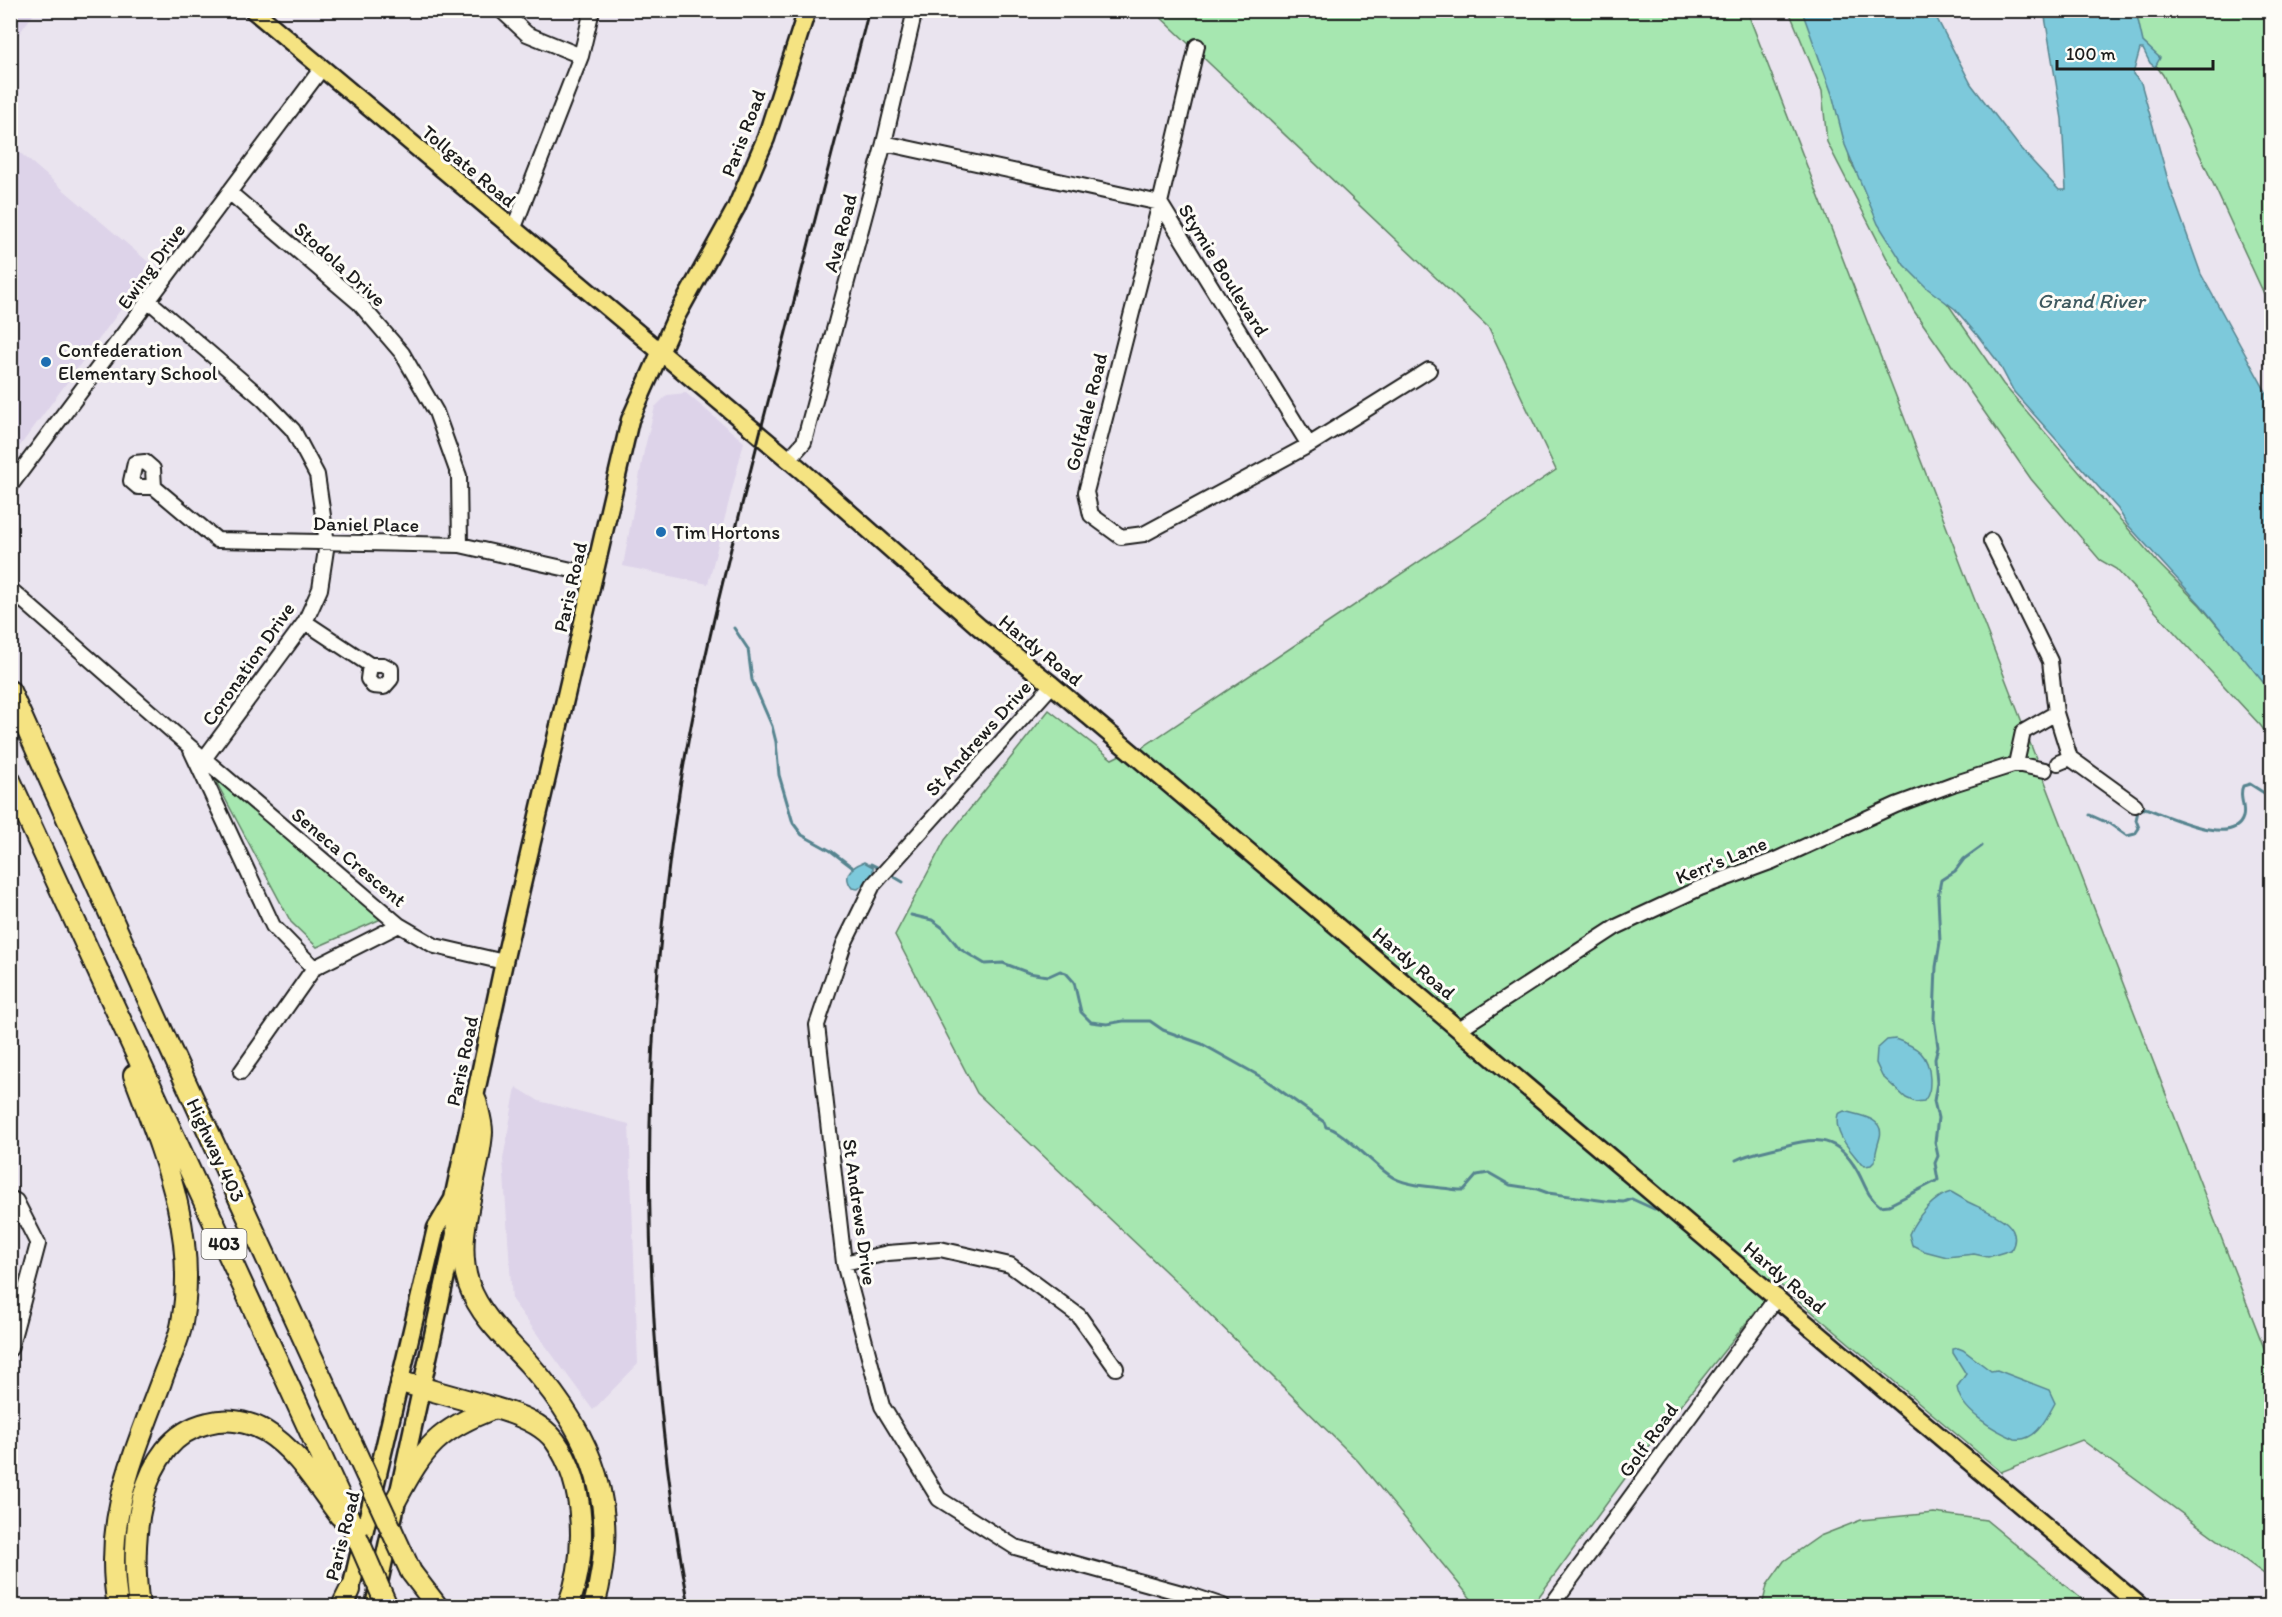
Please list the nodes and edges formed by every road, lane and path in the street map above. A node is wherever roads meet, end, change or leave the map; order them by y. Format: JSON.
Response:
{"nodes":[{"id":1,"x":253,"y":10,"type":"edge"},
{"id":2,"x":501,"y":10,"type":"edge"},
{"id":3,"x":592,"y":10,"type":"edge"},
{"id":4,"x":807,"y":10,"type":"edge"},
{"id":5,"x":915,"y":10,"type":"edge"},
{"id":6,"x":1197,"y":46,"type":"dead end"},
{"id":7,"x":581,"y":56,"type":"junction"},
{"id":8,"x":322,"y":68,"type":"junction"},
{"id":9,"x":884,"y":143,"type":"junction"},
{"id":10,"x":229,"y":192,"type":"junction"},
{"id":11,"x":1160,"y":203,"type":"junction"},
{"id":12,"x":513,"y":230,"type":"junction"},
{"id":13,"x":149,"y":301,"type":"junction"},
{"id":14,"x":659,"y":353,"type":"junction"},
{"id":15,"x":1429,"y":370,"type":"dead end"},
{"id":16,"x":1309,"y":445,"type":"junction"},
{"id":17,"x":788,"y":460,"type":"junction"},
{"id":18,"x":10,"y":486,"type":"edge"},
{"id":19,"x":154,"y":487,"type":"dead end"},
{"id":20,"x":1991,"y":541,"type":"dead end"},
{"id":21,"x":327,"y":543,"type":"junction"},
{"id":22,"x":460,"y":545,"type":"junction"},
{"id":23,"x":594,"y":575,"type":"junction"},
{"id":24,"x":10,"y":589,"type":"edge"},
{"id":25,"x":305,"y":622,"type":"junction"},
{"id":26,"x":370,"y":665,"type":"dead end"},
{"id":27,"x":1052,"y":685,"type":"junction"},
{"id":28,"x":10,"y":691,"type":"edge"},
{"id":29,"x":2056,"y":713,"type":"junction"},
{"id":30,"x":189,"y":746,"type":"junction"},
{"id":31,"x":204,"y":759,"type":"junction"},
{"id":32,"x":2016,"y":764,"type":"junction"},
{"id":33,"x":2045,"y":770,"type":"dead end"},
{"id":34,"x":10,"y":780,"type":"edge"},
{"id":35,"x":2135,"y":805,"type":"dead end"},
{"id":36,"x":399,"y":925,"type":"junction"},
{"id":37,"x":504,"y":962,"type":"junction"},
{"id":38,"x":314,"y":968,"type":"junction"},
{"id":39,"x":108,"y":990,"type":"junction"},
{"id":40,"x":1459,"y":1029,"type":"junction"},
{"id":41,"x":242,"y":1072,"type":"dead end"},
{"id":42,"x":476,"y":1101,"type":"junction"},
{"id":43,"x":10,"y":1198,"type":"edge"},
{"id":44,"x":453,"y":1199,"type":"junction"},
{"id":45,"x":844,"y":1263,"type":"junction"},
{"id":46,"x":1777,"y":1297,"type":"junction"},
{"id":47,"x":10,"y":1349,"type":"edge"},
{"id":48,"x":1116,"y":1368,"type":"dead end"},
{"id":49,"x":401,"y":1382,"type":"junction"},
{"id":50,"x":421,"y":1386,"type":"junction"},
{"id":51,"x":495,"y":1408,"type":"junction"},
{"id":52,"x":396,"y":1500,"type":"junction"},
{"id":53,"x":339,"y":1505,"type":"junction"},
{"id":54,"x":411,"y":1572,"type":"junction"},
{"id":55,"x":346,"y":1601,"type":"edge"},
{"id":56,"x":118,"y":1606,"type":"edge"},
{"id":57,"x":139,"y":1606,"type":"edge"},
{"id":58,"x":374,"y":1606,"type":"edge"},
{"id":59,"x":387,"y":1606,"type":"edge"},
{"id":60,"x":427,"y":1606,"type":"edge"},
{"id":61,"x":437,"y":1606,"type":"edge"},
{"id":62,"x":568,"y":1606,"type":"edge"},
{"id":63,"x":594,"y":1606,"type":"edge"},
{"id":64,"x":1222,"y":1606,"type":"edge"},
{"id":65,"x":1551,"y":1606,"type":"edge"},
{"id":66,"x":2140,"y":1606,"type":"edge"}],
"edges":[{"from":1,"to":8,"type":"main road","name":"Tollgate Road"},
{"from":2,"to":7,"type":"street"},
{"from":3,"to":7,"type":"street"},
{"from":4,"to":14,"type":"main road","name":"Paris Road"},
{"from":5,"to":9,"type":"street","name":"Ava Road"},
{"from":6,"to":11,"type":"street","name":"Golfdale Road"},
{"from":7,"to":12,"type":"street"},
{"from":8,"to":10,"type":"street","name":"Ewing Drive"},
{"from":8,"to":12,"type":"main road","name":"Tollgate Road"},
{"from":9,"to":11,"type":"street","name":"Stymie Boulevard"},
{"from":9,"to":17,"type":"street","name":"Ava Road"},
{"from":10,"to":13,"type":"street","name":"Ewing Drive"},
{"from":10,"to":22,"type":"street","name":"Stodola Drive"},
{"from":11,"to":16,"type":"street","name":"Stymie Boulevard"},
{"from":11,"to":16,"type":"street","name":"Golfdale Road"},
{"from":12,"to":14,"type":"main road","name":"Tollgate Road"},
{"from":13,"to":18,"type":"street","name":"Ewing Drive"},
{"from":13,"to":21,"type":"street","name":"Coronation Drive"},
{"from":14,"to":17,"type":"main road","name":"Hardy Road"},
{"from":14,"to":23,"type":"main road","name":"Paris Road"},
{"from":15,"to":16,"type":"street","name":"Golfdale Road"},
{"from":17,"to":27,"type":"main road","name":"Hardy Road"},
{"from":19,"to":21,"type":"street","name":"Daniel Place"},
{"from":20,"to":29,"type":"street"},
{"from":21,"to":22,"type":"street","name":"Daniel Place"},
{"from":21,"to":25,"type":"street","name":"Coronation Drive"},
{"from":22,"to":23,"type":"street","name":"Daniel Place"},
{"from":23,"to":37,"type":"main road","name":"Paris Road"},
{"from":24,"to":30,"type":"street","name":"Seneca Crescent"},
{"from":25,"to":26,"type":"street"},
{"from":25,"to":31,"type":"street","name":"Coronation Drive"},
{"from":27,"to":40,"type":"main road","name":"Hardy Road"},
{"from":27,"to":45,"type":"street","name":"St Andrews Drive"},
{"from":28,"to":54,"type":"highway","name":"Highway 403","number":"403","bridge":true},
{"from":29,"to":32,"type":"street"},
{"from":29,"to":35,"type":"street"},
{"from":30,"to":31,"type":"street","name":"Seneca Crescent"},
{"from":30,"to":38,"type":"street","name":"Seneca Crescent"},
{"from":31,"to":36,"type":"street","name":"Seneca Crescent"},
{"from":32,"to":33,"type":"street"},
{"from":32,"to":40,"type":"street","name":"Kerr's Lane"},
{"from":34,"to":39,"type":"highway","name":"Highway 403","number":"403"},
{"from":36,"to":37,"type":"street","name":"Seneca Crescent"},
{"from":36,"to":38,"type":"street"},
{"from":37,"to":42,"type":"main road","name":"Paris Road"},
{"from":38,"to":41,"type":"street"},
{"from":39,"to":53,"type":"highway","name":"Highway 403","number":"403"},
{"from":39,"to":56,"type":"highway"},
{"from":40,"to":46,"type":"main road","name":"Hardy Road"},
{"from":42,"to":44,"type":"main road","name":"Paris Road"},
{"from":42,"to":63,"type":"highway"},
{"from":43,"to":47,"type":"street"},
{"from":44,"to":49,"type":"main road","name":"Paris Road"},
{"from":44,"to":50,"type":"main road","name":"Paris Road"},
{"from":45,"to":48,"type":"street"},
{"from":45,"to":64,"type":"street","name":"St Andrews Drive"},
{"from":46,"to":65,"type":"street","name":"Golf Road"},
{"from":46,"to":66,"type":"main road","name":"Hardy Road"},
{"from":49,"to":50,"type":"highway"},
{"from":49,"to":55,"type":"main road","name":"Paris Road"},
{"from":50,"to":51,"type":"highway"},
{"from":50,"to":52,"type":"main road","name":"Paris Road"},
{"from":51,"to":52,"type":"highway"},
{"from":51,"to":62,"type":"highway"},
{"from":52,"to":58,"type":"main road","name":"Paris Road"},
{"from":53,"to":57,"type":"highway"},
{"from":53,"to":59,"type":"highway","number":"403","bridge":true},
{"from":54,"to":60,"type":"highway","name":"Highway 403","number":"403"},
{"from":54,"to":61,"type":"highway"}]}
